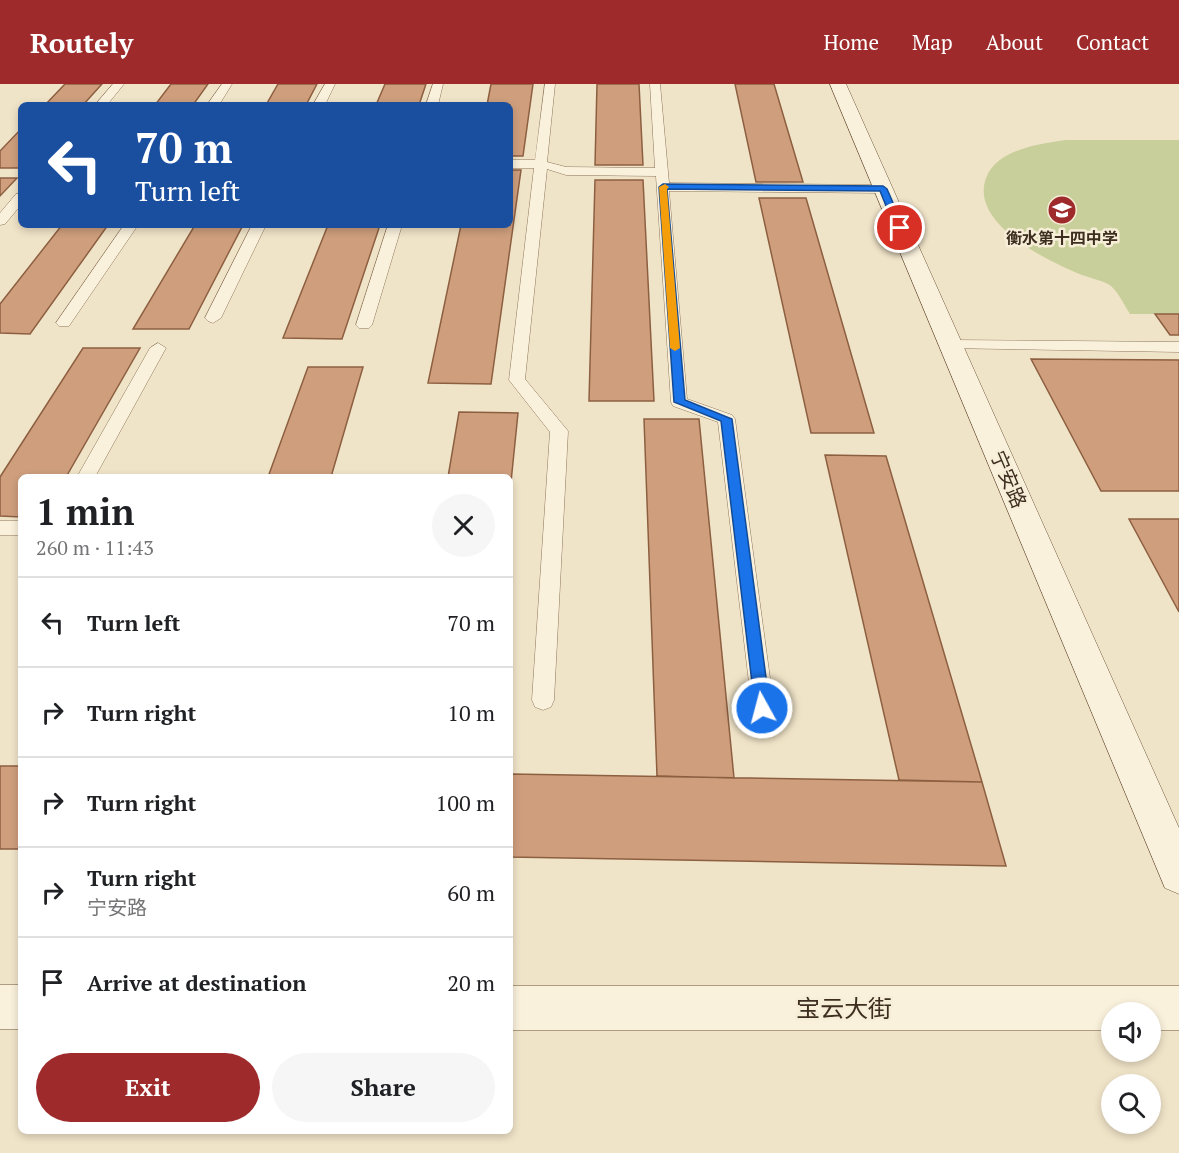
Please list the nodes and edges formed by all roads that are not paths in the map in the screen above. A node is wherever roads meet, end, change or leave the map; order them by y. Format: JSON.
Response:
{"nodes":[{"id":1,"x":119,"y":84,"type":"edge"},
{"id":2,"x":227,"y":84,"type":"edge"},
{"id":3,"x":330,"y":84,"type":"edge"},
{"id":4,"x":438,"y":84,"type":"edge"},
{"id":5,"x":550,"y":84,"type":"edge"},
{"id":6,"x":655,"y":84,"type":"edge"},
{"id":7,"x":838,"y":84,"type":"edge"},
{"id":8,"x":104,"y":102,"type":"edge"},
{"id":9,"x":215,"y":102,"type":"edge"},
{"id":10,"x":321,"y":102,"type":"edge"},
{"id":11,"x":433,"y":102,"type":"edge"},
{"id":12,"x":513,"y":164,"type":"edge"},
{"id":13,"x":541,"y":164,"type":"junction"},
{"id":14,"x":662,"y":179,"type":"junction"},
{"id":15,"x":883,"y":189,"type":"junction"},
{"id":16,"x":18,"y":199,"type":"edge"},
{"id":17,"x":0,"y":220,"type":"edge"},
{"id":18,"x":129,"y":228,"type":"edge"},
{"id":19,"x":258,"y":228,"type":"edge"},
{"id":20,"x":393,"y":228,"type":"edge"},
{"id":21,"x":213,"y":318,"type":"dead end"},
{"id":22,"x":64,"y":323,"type":"dead end"},
{"id":23,"x":364,"y":326,"type":"dead end"},
{"id":24,"x":951,"y":345,"type":"junction"},
{"id":25,"x":1179,"y":347,"type":"edge"},
{"id":26,"x":158,"y":348,"type":"dead end"},
{"id":27,"x":88,"y":474,"type":"edge"},
{"id":28,"x":0,"y":528,"type":"edge"},
{"id":29,"x":18,"y":528,"type":"edge"},
{"id":30,"x":543,"y":700,"type":"dead end"},
{"id":31,"x":762,"y":708,"type":"dead end"},
{"id":32,"x":1179,"y":874,"type":"edge"},
{"id":33,"x":0,"y":1007,"type":"edge"},
{"id":34,"x":18,"y":1007,"type":"edge"},
{"id":35,"x":513,"y":1008,"type":"edge"},
{"id":36,"x":1179,"y":1008,"type":"edge"}],
"edges":[{"from":1,"to":8,"type":"lane"},
{"from":2,"to":9,"type":"lane"},
{"from":3,"to":10,"type":"lane"},
{"from":4,"to":11,"type":"lane"},
{"from":5,"to":13,"type":"lane"},
{"from":6,"to":14,"type":"lane"},
{"from":7,"to":15,"type":"street","name":"宁安路"},
{"from":12,"to":13,"type":"lane"},
{"from":13,"to":14,"type":"lane"},
{"from":13,"to":30,"type":"lane"},
{"from":14,"to":15,"type":"lane"},
{"from":14,"to":31,"type":"lane"},
{"from":15,"to":24,"type":"street","name":"宁安路"},
{"from":16,"to":17,"type":"lane"},
{"from":18,"to":22,"type":"lane"},
{"from":19,"to":21,"type":"lane"},
{"from":20,"to":23,"type":"lane"},
{"from":24,"to":25,"type":"lane"},
{"from":24,"to":32,"type":"street","name":"宁安路"},
{"from":26,"to":27,"type":"lane"},
{"from":28,"to":29,"type":"lane"},
{"from":33,"to":34,"type":"street"},
{"from":35,"to":36,"type":"street","name":"宝云大街"}]}
